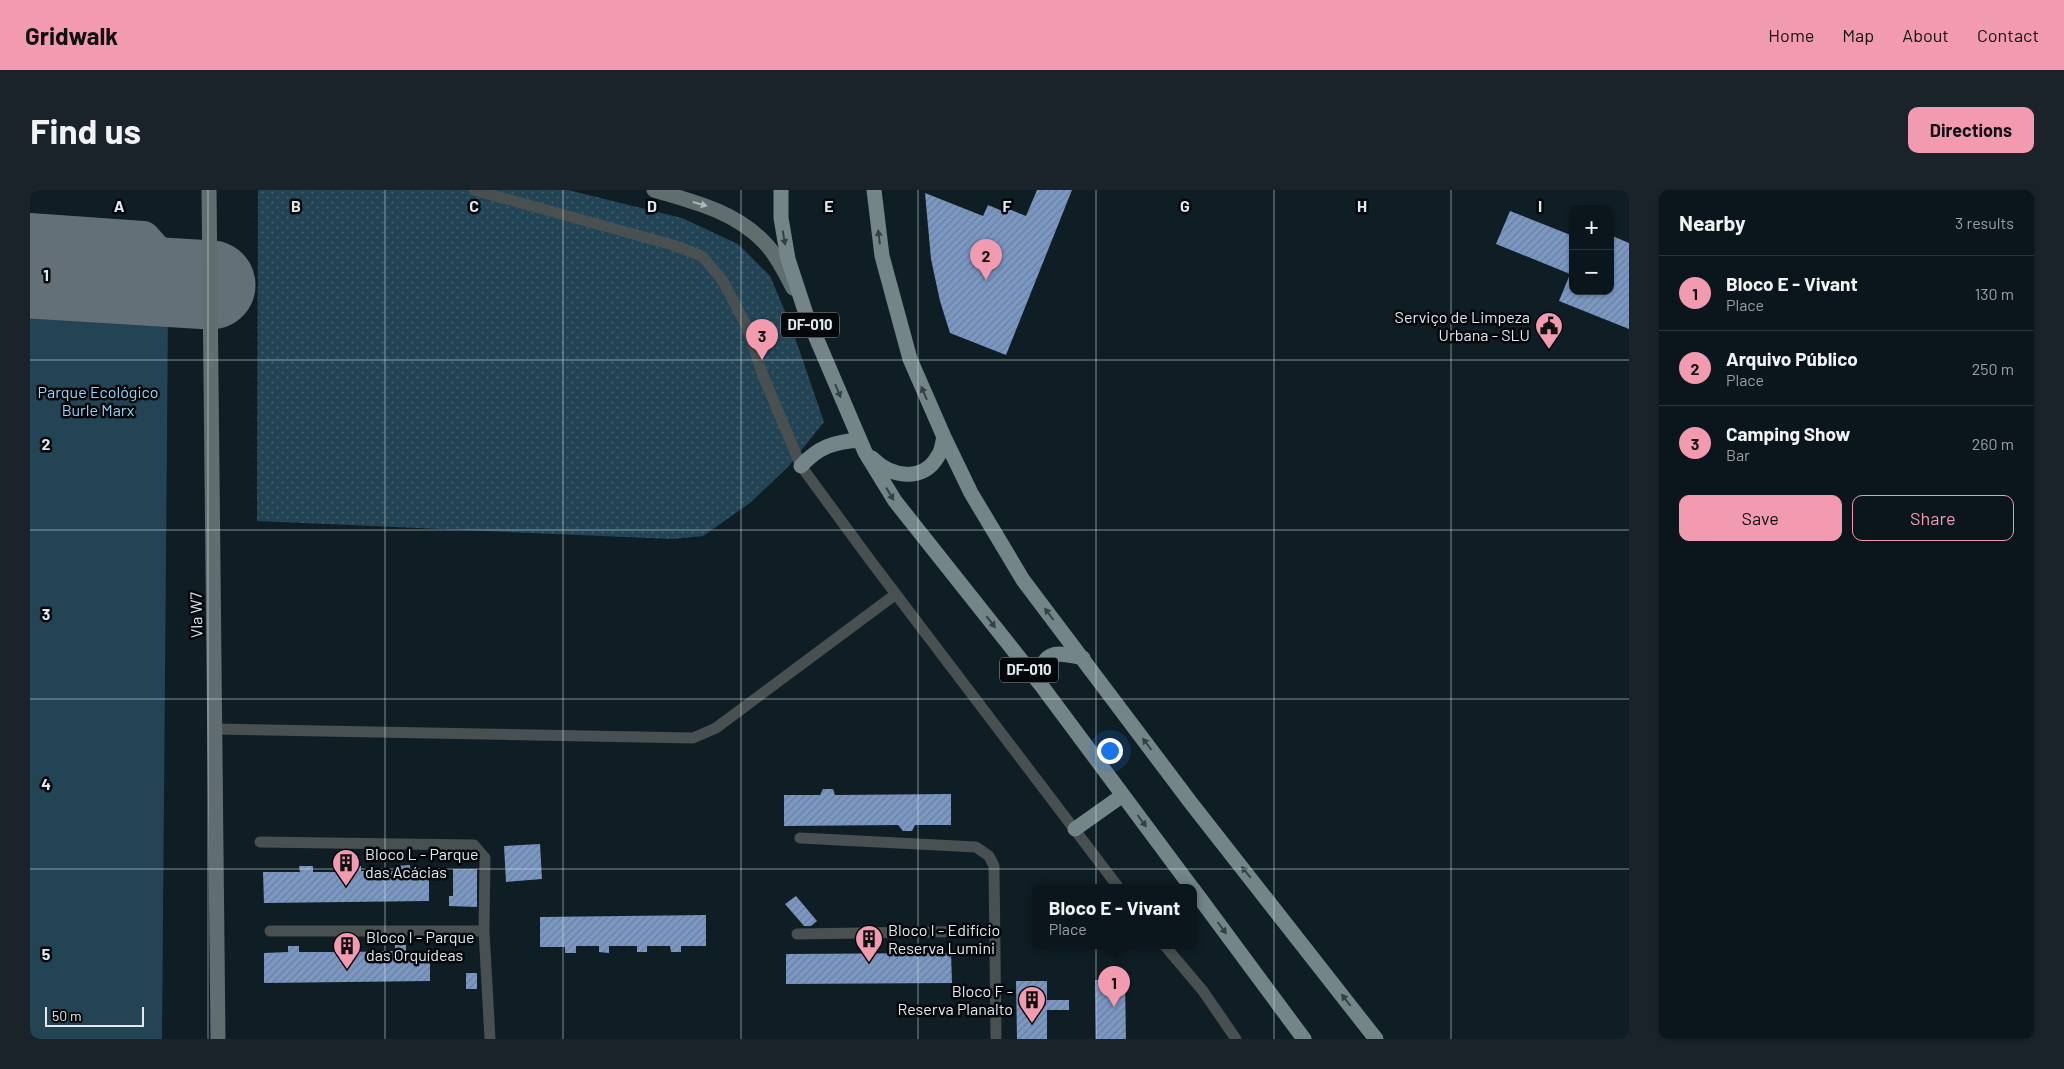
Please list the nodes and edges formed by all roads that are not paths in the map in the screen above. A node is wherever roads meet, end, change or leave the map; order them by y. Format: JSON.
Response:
{"nodes":[{"id":1,"x":209,"y":190,"type":"edge"},
{"id":2,"x":474,"y":190,"type":"edge"},
{"id":3,"x":654,"y":190,"type":"edge"},
{"id":4,"x":781,"y":190,"type":"edge"},
{"id":5,"x":874,"y":190,"type":"edge"},
{"id":6,"x":806,"y":314,"type":"junction"},
{"id":7,"x":944,"y":437,"type":"junction"},
{"id":8,"x":862,"y":446,"type":"junction"},
{"id":9,"x":801,"y":466,"type":"junction"},
{"id":10,"x":896,"y":594,"type":"junction"},
{"id":11,"x":1083,"y":658,"type":"junction"},
{"id":12,"x":1041,"y":685,"type":"junction"},
{"id":13,"x":215,"y":729,"type":"junction"},
{"id":14,"x":1123,"y":795,"type":"junction"},
{"id":15,"x":1074,"y":829,"type":"junction"},
{"id":16,"x":800,"y":838,"type":"dead end"},
{"id":17,"x":260,"y":842,"type":"dead end"},
{"id":18,"x":1116,"y":884,"type":"edge"},
{"id":19,"x":1188,"y":884,"type":"edge"},
{"id":20,"x":1197,"y":896,"type":"edge"},
{"id":21,"x":270,"y":931,"type":"dead end"},
{"id":22,"x":995,"y":931,"type":"junction"},
{"id":23,"x":484,"y":932,"type":"junction"},
{"id":24,"x":797,"y":934,"type":"dead end"},
{"id":25,"x":1168,"y":949,"type":"edge"},
{"id":26,"x":218,"y":1039,"type":"edge"},
{"id":27,"x":490,"y":1039,"type":"edge"},
{"id":28,"x":996,"y":1039,"type":"edge"},
{"id":29,"x":1236,"y":1039,"type":"edge"},
{"id":30,"x":1304,"y":1039,"type":"edge"},
{"id":31,"x":1376,"y":1039,"type":"edge"}],
"edges":[{"from":1,"to":13,"type":"main road","name":"Vla W7"},
{"from":2,"to":9,"type":"street"},
{"from":3,"to":6,"type":"main road","one_way":true},
{"from":4,"to":6,"type":"main road","number":"DF-010","one_way":true},
{"from":7,"to":5,"type":"main road","number":"DF-010","one_way":true},
{"from":6,"to":8,"type":"main road","number":"DF-010","one_way":true},
{"from":7,"to":8,"type":"main road"},
{"from":11,"to":7,"type":"main road","number":"DF-010","one_way":true},
{"from":8,"to":9,"type":"main road"},
{"from":8,"to":12,"type":"main road","number":"DF-010","one_way":true},
{"from":9,"to":10,"type":"street"},
{"from":10,"to":13,"type":"street"},
{"from":10,"to":15,"type":"street"},
{"from":11,"to":12,"type":"main road"},
{"from":31,"to":11,"type":"main road","number":"DF-010","one_way":true},
{"from":12,"to":14,"type":"main road","number":"DF-010"},
{"from":13,"to":26,"type":"main road","name":"Vla W7"},
{"from":14,"to":15,"type":"main road"},
{"from":14,"to":19,"type":"main road","number":"DF-010","one_way":true},
{"from":15,"to":18,"type":"street"},
{"from":16,"to":22,"type":"street"},
{"from":17,"to":23,"type":"street"},
{"from":20,"to":30,"type":"main road","number":"DF-010","one_way":true},
{"from":21,"to":23,"type":"street"},
{"from":22,"to":24,"type":"street"},
{"from":22,"to":28,"type":"street"},
{"from":23,"to":27,"type":"street"},
{"from":25,"to":29,"type":"street"}]}
